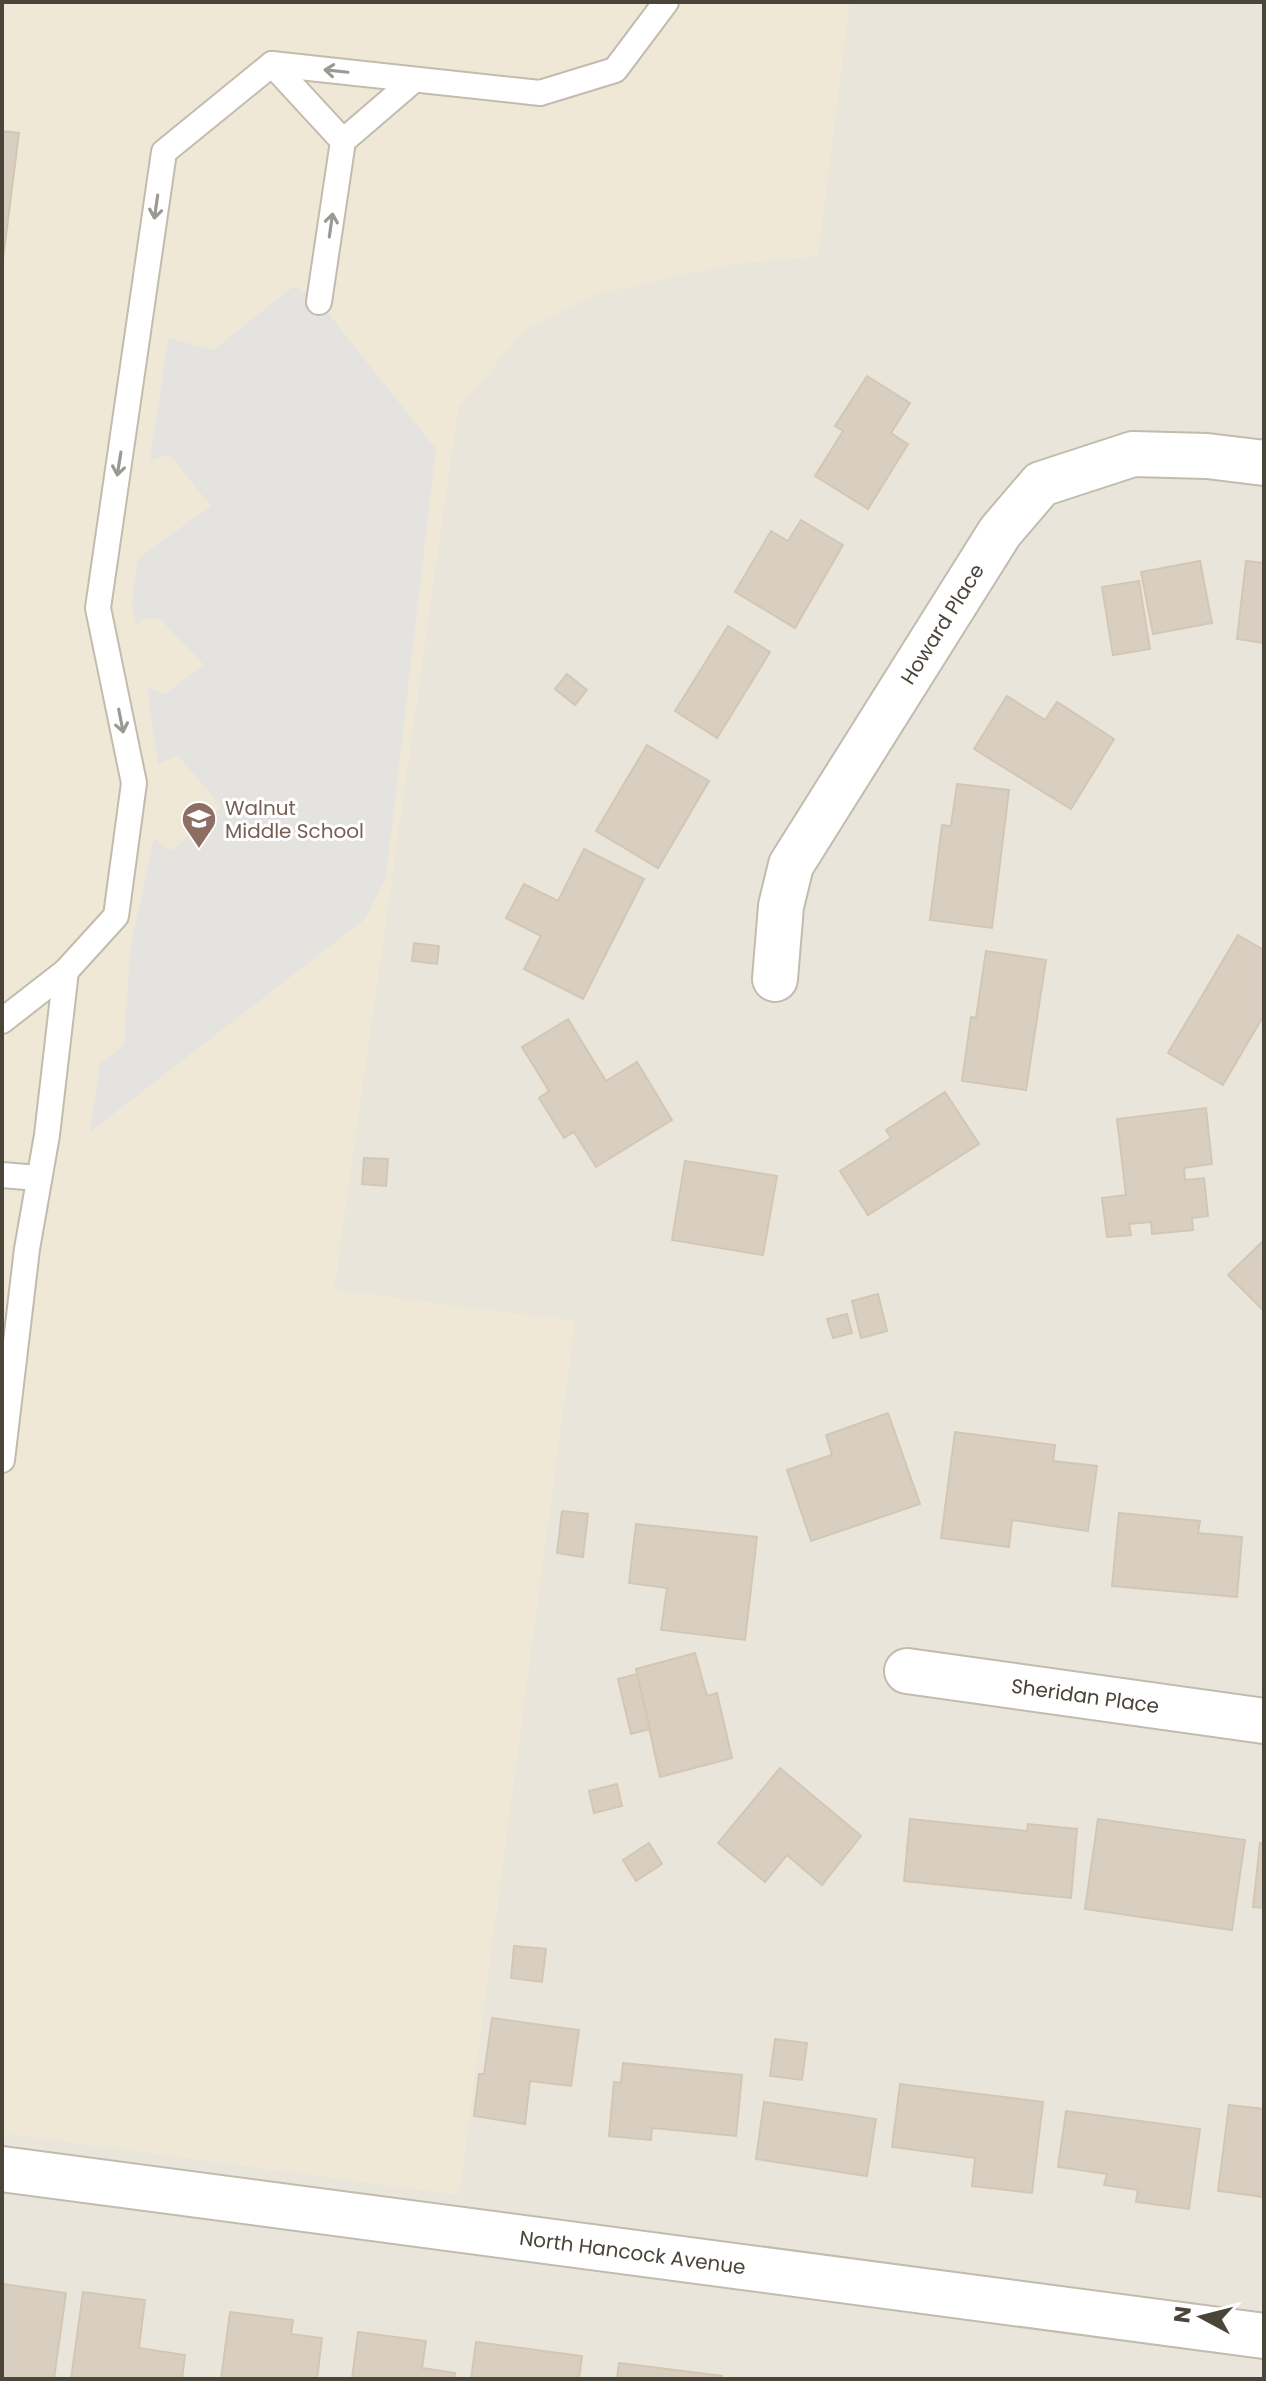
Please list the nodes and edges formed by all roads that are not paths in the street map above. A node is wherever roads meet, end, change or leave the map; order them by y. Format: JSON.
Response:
{"nodes":[{"id":1,"x":666,"y":2,"type":"edge"},
{"id":2,"x":272,"y":64,"type":"junction"},
{"id":3,"x":414,"y":80,"type":"junction"},
{"id":4,"x":343,"y":141,"type":"junction"},
{"id":5,"x":319,"y":302,"type":"dead end"},
{"id":6,"x":1264,"y":463,"type":"edge"},
{"id":7,"x":66,"y":971,"type":"junction"},
{"id":8,"x":775,"y":979,"type":"dead end"},
{"id":9,"x":2,"y":1021,"type":"edge"},
{"id":10,"x":2,"y":1175,"type":"edge"},
{"id":11,"x":38,"y":1178,"type":"junction"},
{"id":12,"x":11,"y":1300,"type":"edge"},
{"id":13,"x":2,"y":1460,"type":"edge"},
{"id":14,"x":907,"y":1671,"type":"dead end"},
{"id":15,"x":1264,"y":1721,"type":"edge"},
{"id":16,"x":2,"y":2169,"type":"edge"},
{"id":17,"x":1264,"y":2336,"type":"edge"}],
"edges":[{"from":1,"to":3,"type":"lane"},
{"from":3,"to":2,"type":"lane","one_way":true},
{"from":2,"to":4,"type":"lane"},
{"from":2,"to":7,"type":"lane","one_way":true},
{"from":3,"to":4,"type":"lane"},
{"from":5,"to":4,"type":"lane","one_way":true},
{"from":6,"to":8,"type":"street","name":"Howard Place"},
{"from":7,"to":9,"type":"lane"},
{"from":7,"to":11,"type":"lane"},
{"from":10,"to":11,"type":"lane"},
{"from":11,"to":12,"type":"lane"},
{"from":12,"to":13,"type":"lane"},
{"from":14,"to":15,"type":"street","name":"Sheridan Place"},
{"from":16,"to":17,"type":"street","name":"North Hancock Avenue"}]}
